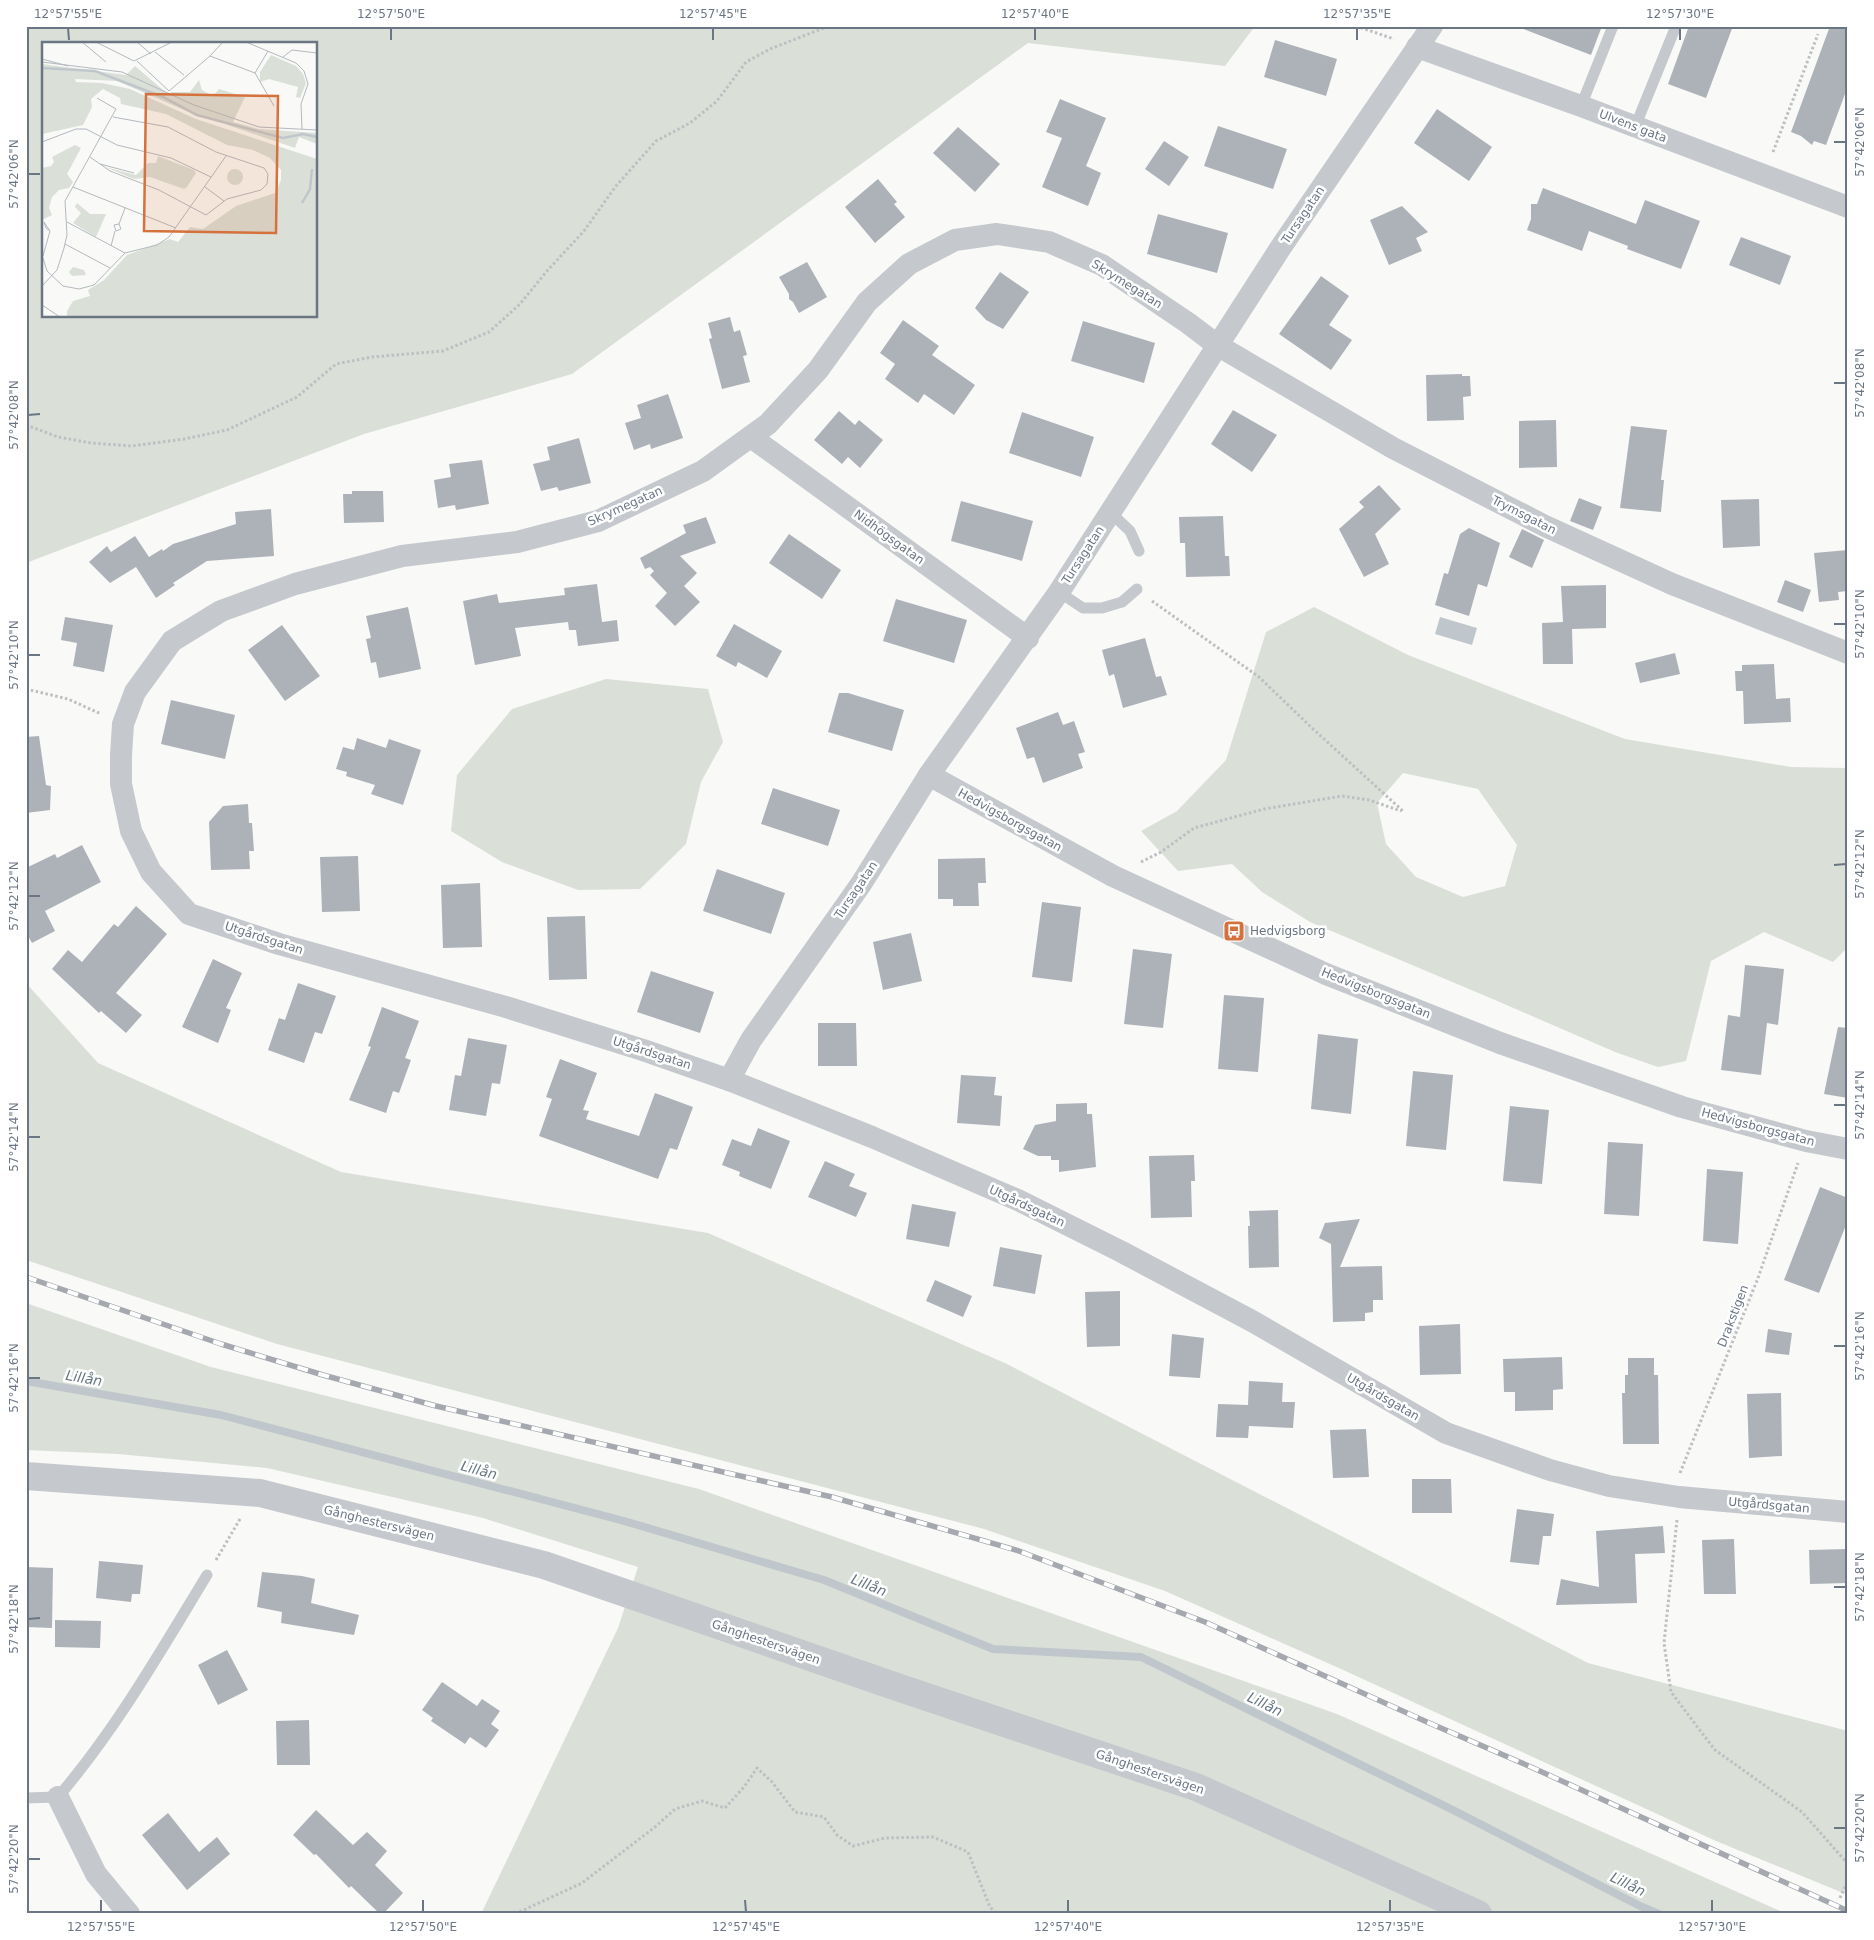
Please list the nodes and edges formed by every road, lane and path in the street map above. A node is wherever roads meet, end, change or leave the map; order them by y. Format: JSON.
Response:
{"nodes":[{"id":1,"x":829,"y":26,"type":"edge"},
{"id":2,"x":1356,"y":26,"type":"edge"},
{"id":3,"x":1432,"y":26,"type":"edge"},
{"id":4,"x":1613,"y":26,"type":"edge"},
{"id":5,"x":1676,"y":26,"type":"edge"},
{"id":6,"x":1818,"y":34,"type":"dead end"},
{"id":7,"x":1417,"y":47,"type":"junction"},
{"id":8,"x":1581,"y":106,"type":"junction"},
{"id":9,"x":1635,"y":127,"type":"junction"},
{"id":10,"x":1772,"y":155,"type":"dead end"},
{"id":11,"x":1848,"y":207,"type":"edge"},
{"id":12,"x":1217,"y":345,"type":"junction"},
{"id":13,"x":26,"y":425,"type":"edge"},
{"id":14,"x":751,"y":437,"type":"junction"},
{"id":15,"x":1111,"y":513,"type":"junction"},
{"id":16,"x":1139,"y":551,"type":"dead end"},
{"id":17,"x":1136,"y":589,"type":"joint"},
{"id":18,"x":1059,"y":592,"type":"junction"},
{"id":19,"x":1028,"y":638,"type":"junction"},
{"id":20,"x":1848,"y":652,"type":"edge"},
{"id":21,"x":26,"y":689,"type":"edge"},
{"id":22,"x":123,"y":724,"type":"junction"},
{"id":23,"x":929,"y":775,"type":"junction"},
{"id":24,"x":1114,"y":876,"type":"junction"},
{"id":25,"x":189,"y":914,"type":"joint"},
{"id":26,"x":729,"y":1080,"type":"junction"},
{"id":27,"x":1806,"y":1141,"type":"junction"},
{"id":28,"x":1848,"y":1149,"type":"edge"},
{"id":29,"x":26,"y":1476,"type":"edge"},
{"id":30,"x":1675,"y":1496,"type":"junction"},
{"id":31,"x":1848,"y":1512,"type":"edge"},
{"id":32,"x":230,"y":1518,"type":"dead end"},
{"id":33,"x":240,"y":1519,"type":"junction"},
{"id":34,"x":249,"y":1521,"type":"dead end"},
{"id":35,"x":207,"y":1575,"type":"joint"},
{"id":36,"x":58,"y":1797,"type":"junction"},
{"id":37,"x":26,"y":1798,"type":"edge"},
{"id":38,"x":1848,"y":1864,"type":"edge"},
{"id":39,"x":1848,"y":1880,"type":"edge"},
{"id":40,"x":1840,"y":1898,"type":"dead end"},
{"id":41,"x":129,"y":1914,"type":"edge"},
{"id":42,"x":515,"y":1914,"type":"edge"},
{"id":43,"x":997,"y":1914,"type":"edge"},
{"id":44,"x":1478,"y":1914,"type":"edge"}],
"edges":[{"from":1,"to":13,"type":"path"},
{"from":2,"to":7,"type":"path"},
{"from":3,"to":7,"type":"street","name":"Tursagatan"},
{"from":4,"to":8,"type":"lane"},
{"from":5,"to":9,"type":"lane"},
{"from":6,"to":10,"type":"path"},
{"from":7,"to":8,"type":"street","name":"Ulvens gata"},
{"from":7,"to":12,"type":"street","name":"Tursagatan"},
{"from":8,"to":9,"type":"street","name":"Ulvens gata"},
{"from":9,"to":11,"type":"street","name":"Ulvens gata"},
{"from":12,"to":14,"type":"street","name":"Skrymegatan"},
{"from":12,"to":15,"type":"street","name":"Tursagatan"},
{"from":12,"to":20,"type":"street","name":"Trymsgatan"},
{"from":14,"to":19,"type":"street","name":"Nidhögsgatan"},
{"from":14,"to":22,"type":"street","name":"Skrymegatan"},
{"from":15,"to":16,"type":"lane"},
{"from":15,"to":18,"type":"street","name":"Tursagatan"},
{"from":17,"to":18,"type":"lane"},
{"from":17,"to":24,"type":"path"},
{"from":18,"to":19,"type":"street","name":"Tursagatan"},
{"from":19,"to":23,"type":"street","name":"Tursagatan"},
{"from":21,"to":22,"type":"path"},
{"from":22,"to":25,"type":"street","name":"Skrymegatan"},
{"from":23,"to":24,"type":"street","name":"Hedvigsborgsgatan"},
{"from":23,"to":26,"type":"street","name":"Tursagatan"},
{"from":24,"to":27,"type":"street","name":"Hedvigsborgsgatan"},
{"from":25,"to":26,"type":"street","name":"Utgårdsgatan"},
{"from":26,"to":30,"type":"street","name":"Utgårdsgatan"},
{"from":27,"to":28,"type":"street","name":"Hedvigsborgsgatan"},
{"from":27,"to":30,"type":"path","name":"Drakstigen"},
{"from":29,"to":44,"type":"street","name":"Gånghestersvägen"},
{"from":30,"to":31,"type":"street","name":"Utgårdsgatan"},
{"from":30,"to":38,"type":"path","name":"Drakstigen"},
{"from":32,"to":33,"type":"path"},
{"from":33,"to":34,"type":"path"},
{"from":33,"to":35,"type":"path"},
{"from":35,"to":36,"type":"lane"},
{"from":36,"to":37,"type":"lane"},
{"from":36,"to":41,"type":"street"},
{"from":39,"to":40,"type":"path"},
{"from":42,"to":43,"type":"path"}]}
